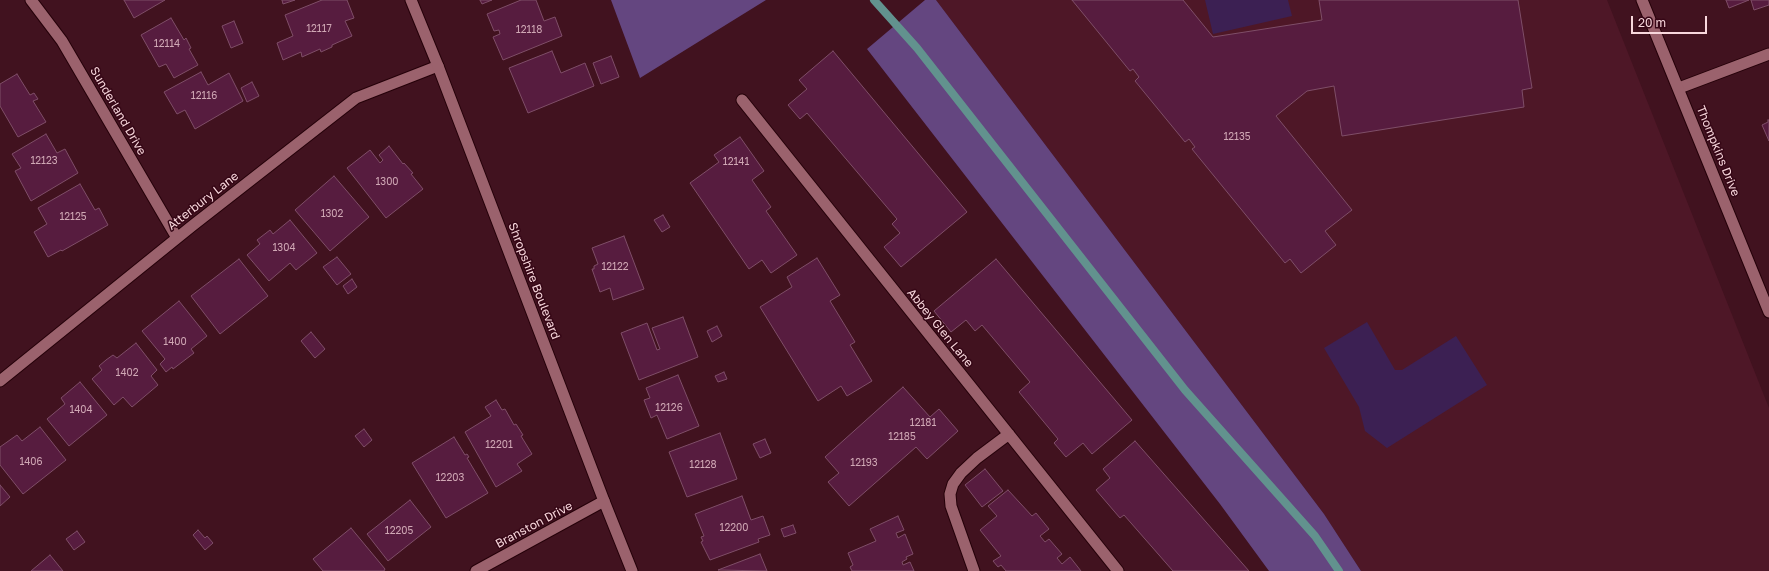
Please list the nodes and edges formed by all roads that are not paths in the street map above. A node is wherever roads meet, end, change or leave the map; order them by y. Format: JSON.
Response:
{"nodes":[{"id":1,"x":30,"y":0,"type":"edge"},
{"id":2,"x":411,"y":0,"type":"edge"},
{"id":3,"x":1642,"y":0,"type":"edge"},
{"id":4,"x":1769,"y":54,"type":"edge"},
{"id":5,"x":438,"y":66,"type":"junction"},
{"id":6,"x":1679,"y":88,"type":"junction"},
{"id":7,"x":742,"y":100,"type":"dead end"},
{"id":8,"x":177,"y":238,"type":"junction"},
{"id":9,"x":1769,"y":312,"type":"edge"},
{"id":10,"x":0,"y":381,"type":"edge"},
{"id":11,"x":1009,"y":434,"type":"junction"},
{"id":12,"x":604,"y":502,"type":"junction"},
{"id":13,"x":476,"y":571,"type":"edge"},
{"id":14,"x":632,"y":571,"type":"edge"},
{"id":15,"x":974,"y":571,"type":"edge"},
{"id":16,"x":1118,"y":571,"type":"edge"}],
"edges":[{"from":1,"to":8,"type":"street","name":"Sunderland Drive"},
{"from":2,"to":5,"type":"street","name":"Shropshire Boulevard"},
{"from":3,"to":6,"type":"street","name":"Thompkins Drive"},
{"from":4,"to":6,"type":"street"},
{"from":5,"to":8,"type":"street","name":"Atterbury Lane"},
{"from":5,"to":12,"type":"street","name":"Shropshire Boulevard"},
{"from":6,"to":9,"type":"street","name":"Thompkins Drive"},
{"from":7,"to":11,"type":"street","name":"Abbey Glen Lane"},
{"from":8,"to":10,"type":"street","name":"Atterbury Lane"},
{"from":11,"to":15,"type":"street"},
{"from":11,"to":16,"type":"street","name":"Abbey Glen Lane"},
{"from":12,"to":13,"type":"street","name":"Branston Drive"},
{"from":12,"to":14,"type":"street","name":"Shropshire Boulevard"}]}
